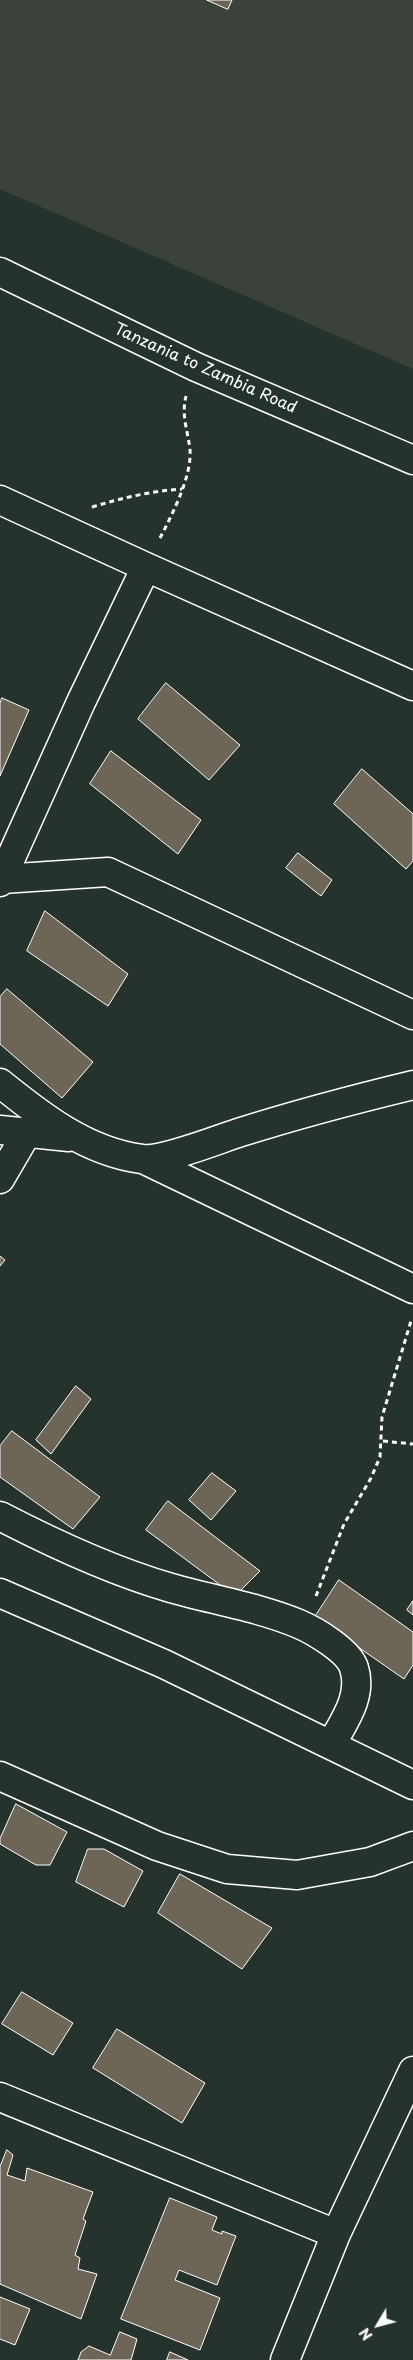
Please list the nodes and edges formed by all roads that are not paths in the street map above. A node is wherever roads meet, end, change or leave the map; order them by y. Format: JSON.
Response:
{"nodes":[{"id":1,"x":0,"y":272,"type":"edge"},
{"id":2,"x":413,"y":460,"type":"edge"},
{"id":3,"x":0,"y":500,"type":"edge"},
{"id":4,"x":146,"y":567,"type":"junction"},
{"id":5,"x":413,"y":686,"type":"edge"},
{"id":6,"x":1,"y":880,"type":"edge"},
{"id":7,"x":413,"y":1015,"type":"edge"},
{"id":8,"x":0,"y":1083,"type":"edge"},
{"id":9,"x":413,"y":1085,"type":"edge"},
{"id":10,"x":13,"y":1102,"type":"edge"},
{"id":11,"x":0,"y":1130,"type":"edge"},
{"id":12,"x":28,"y":1131,"type":"junction"},
{"id":13,"x":75,"y":1138,"type":"junction"},
{"id":14,"x":145,"y":1160,"type":"junction"},
{"id":15,"x":0,"y":1179,"type":"edge"},
{"id":16,"x":413,"y":1289,"type":"edge"},
{"id":17,"x":0,"y":1516,"type":"edge"},
{"id":18,"x":0,"y":1593,"type":"edge"},
{"id":19,"x":331,"y":1745,"type":"junction"},
{"id":20,"x":0,"y":1776,"type":"edge"},
{"id":21,"x":413,"y":1785,"type":"edge"},
{"id":22,"x":413,"y":1846,"type":"edge"},
{"id":23,"x":413,"y":2071,"type":"edge"},
{"id":24,"x":0,"y":2097,"type":"edge"},
{"id":25,"x":336,"y":2234,"type":"junction"},
{"id":26,"x":284,"y":2360,"type":"edge"}],
"edges":[{"from":1,"to":2,"type":"main road","name":"Tanzania to Zambia Road"},
{"from":3,"to":4,"type":"main road"},
{"from":4,"to":5,"type":"main road"},
{"from":4,"to":6,"type":"main road"},
{"from":6,"to":7,"type":"main road"},
{"from":8,"to":10,"type":"main road"},
{"from":9,"to":14,"type":"main road"},
{"from":10,"to":13,"type":"main road"},
{"from":11,"to":12,"type":"main road"},
{"from":12,"to":13,"type":"main road"},
{"from":12,"to":15,"type":"main road"},
{"from":13,"to":14,"type":"main road"},
{"from":14,"to":16,"type":"main road"},
{"from":17,"to":19,"type":"main road"},
{"from":18,"to":19,"type":"main road"},
{"from":19,"to":21,"type":"main road"},
{"from":20,"to":22,"type":"main road"},
{"from":23,"to":25,"type":"main road"},
{"from":24,"to":25,"type":"main road"},
{"from":25,"to":26,"type":"main road"}]}
